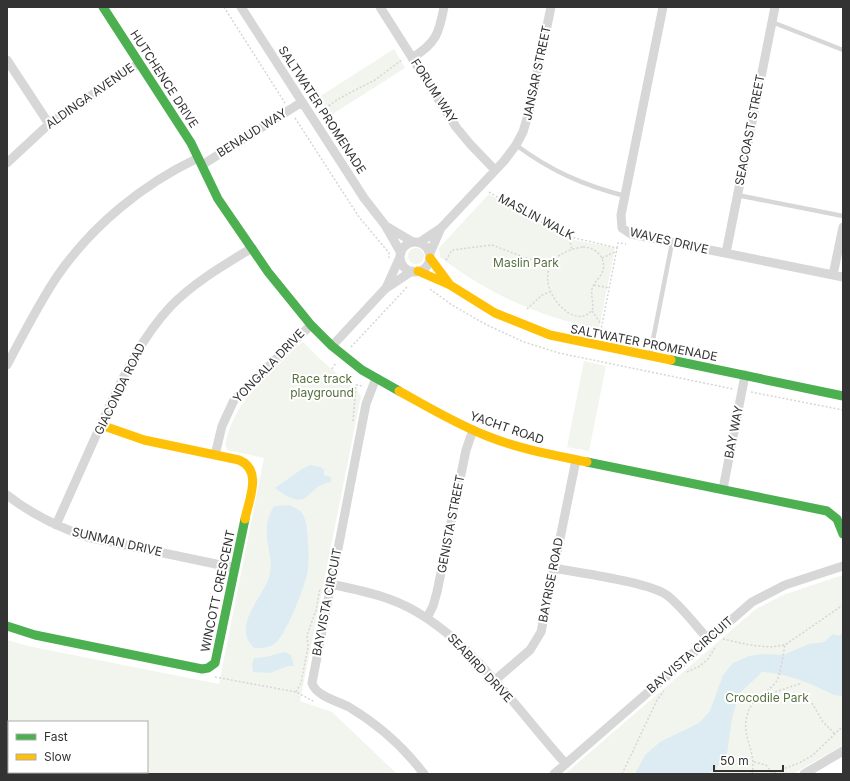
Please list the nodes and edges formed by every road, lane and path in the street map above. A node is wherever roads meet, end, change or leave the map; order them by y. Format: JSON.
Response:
{"nodes":[{"id":1,"x":103,"y":7,"type":"edge"},
{"id":2,"x":224,"y":7,"type":"edge"},
{"id":3,"x":241,"y":7,"type":"edge"},
{"id":4,"x":380,"y":7,"type":"edge"},
{"id":5,"x":444,"y":7,"type":"edge"},
{"id":6,"x":551,"y":7,"type":"edge"},
{"id":7,"x":663,"y":7,"type":"edge"},
{"id":8,"x":775,"y":7,"type":"edge"},
{"id":9,"x":772,"y":22,"type":"junction"},
{"id":10,"x":843,"y":50,"type":"edge"},
{"id":11,"x":411,"y":56,"type":"junction"},
{"id":12,"x":7,"y":60,"type":"edge"},
{"id":13,"x":139,"y":63,"type":"junction"},
{"id":14,"x":302,"y":102,"type":"junction"},
{"id":15,"x":290,"y":110,"type":"junction"},
{"id":16,"x":312,"y":117,"type":"junction"},
{"id":17,"x":49,"y":124,"type":"junction"},
{"id":18,"x":299,"y":125,"type":"junction"},
{"id":19,"x":516,"y":145,"type":"junction"},
{"id":20,"x":200,"y":162,"type":"junction"},
{"id":21,"x":7,"y":163,"type":"edge"},
{"id":22,"x":495,"y":170,"type":"junction"},
{"id":23,"x":489,"y":192,"type":"dead end"},
{"id":24,"x":737,"y":195,"type":"junction"},
{"id":25,"x":625,"y":196,"type":"junction"},
{"id":26,"x":843,"y":216,"type":"edge"},
{"id":27,"x":385,"y":225,"type":"junction"},
{"id":28,"x":843,"y":227,"type":"edge"},
{"id":29,"x":441,"y":228,"type":"junction"},
{"id":30,"x":568,"y":235,"type":"junction"},
{"id":31,"x":417,"y":242,"type":"junction"},
{"id":32,"x":672,"y":242,"type":"junction"},
{"id":33,"x":626,"y":244,"type":"dead end"},
{"id":34,"x":252,"y":248,"type":"junction"},
{"id":35,"x":617,"y":248,"type":"junction"},
{"id":36,"x":572,"y":249,"type":"junction"},
{"id":37,"x":617,"y":251,"type":"junction"},
{"id":38,"x":726,"y":254,"type":"junction"},
{"id":39,"x":401,"y":255,"type":"junction"},
{"id":40,"x":430,"y":255,"type":"junction"},
{"id":41,"x":602,"y":258,"type":"junction"},
{"id":42,"x":445,"y":262,"type":"dead end"},
{"id":43,"x":550,"y":267,"type":"junction"},
{"id":44,"x":395,"y":271,"type":"junction"},
{"id":45,"x":415,"y":271,"type":"junction"},
{"id":46,"x":833,"y":275,"type":"junction"},
{"id":47,"x":843,"y":277,"type":"edge"},
{"id":48,"x":401,"y":279,"type":"junction"},
{"id":49,"x":410,"y":283,"type":"dead end"},
{"id":50,"x":450,"y":285,"type":"junction"},
{"id":51,"x":594,"y":285,"type":"junction"},
{"id":52,"x":407,"y":287,"type":"junction"},
{"id":53,"x":609,"y":288,"type":"junction"},
{"id":54,"x":385,"y":289,"type":"junction"},
{"id":55,"x":429,"y":289,"type":"dead end"},
{"id":56,"x":550,"y":292,"type":"junction"},
{"id":57,"x":527,"y":309,"type":"dead end"},
{"id":58,"x":592,"y":311,"type":"junction"},
{"id":59,"x":602,"y":324,"type":"junction"},
{"id":60,"x":311,"y":325,"type":"junction"},
{"id":61,"x":601,"y":330,"type":"dead end"},
{"id":62,"x":332,"y":346,"type":"junction"},
{"id":63,"x":344,"y":356,"type":"junction"},
{"id":64,"x":650,"y":356,"type":"junction"},
{"id":65,"x":7,"y":365,"type":"edge"},
{"id":66,"x":332,"y":369,"type":"dead end"},
{"id":67,"x":746,"y":376,"type":"junction"},
{"id":68,"x":376,"y":378,"type":"junction"},
{"id":69,"x":372,"y":388,"type":"junction"},
{"id":70,"x":742,"y":390,"type":"junction"},
{"id":71,"x":843,"y":396,"type":"edge"},
{"id":72,"x":843,"y":410,"type":"edge"},
{"id":73,"x":353,"y":421,"type":"dead end"},
{"id":74,"x":101,"y":425,"type":"junction"},
{"id":75,"x":473,"y":430,"type":"junction"},
{"id":76,"x":215,"y":455,"type":"junction"},
{"id":77,"x":576,"y":460,"type":"junction"},
{"id":78,"x":722,"y":489,"type":"junction"},
{"id":79,"x":7,"y":495,"type":"edge"},
{"id":80,"x":56,"y":525,"type":"junction"},
{"id":81,"x":843,"y":534,"type":"edge"},
{"id":82,"x":843,"y":566,"type":"edge"},
{"id":83,"x":235,"y":568,"type":"junction"},
{"id":84,"x":554,"y":568,"type":"junction"},
{"id":85,"x":330,"y":584,"type":"junction"},
{"id":86,"x":320,"y":587,"type":"dead end"},
{"id":87,"x":843,"y":605,"type":"edge"},
{"id":88,"x":427,"y":618,"type":"junction"},
{"id":89,"x":7,"y":626,"type":"edge"},
{"id":90,"x":708,"y":639,"type":"junction"},
{"id":91,"x":722,"y":640,"type":"dead end"},
{"id":92,"x":718,"y":644,"type":"dead end"},
{"id":93,"x":786,"y":645,"type":"junction"},
{"id":94,"x":682,"y":675,"type":"dead end"},
{"id":95,"x":214,"y":677,"type":"dead end"},
{"id":96,"x":494,"y":681,"type":"junction"},
{"id":97,"x":802,"y":683,"type":"dead end"},
{"id":98,"x":667,"y":689,"type":"dead end"},
{"id":99,"x":296,"y":692,"type":"junction"},
{"id":100,"x":758,"y":697,"type":"junction"},
{"id":101,"x":812,"y":703,"type":"dead end"},
{"id":102,"x":322,"y":704,"type":"dead end"},
{"id":103,"x":843,"y":726,"type":"edge"},
{"id":104,"x":835,"y":734,"type":"junction"},
{"id":105,"x":843,"y":751,"type":"edge"},
{"id":106,"x":754,"y":762,"type":"junction"},
{"id":107,"x":566,"y":764,"type":"junction"},
{"id":108,"x":424,"y":774,"type":"edge"},
{"id":109,"x":554,"y":774,"type":"edge"},
{"id":110,"x":622,"y":774,"type":"edge"},
{"id":111,"x":752,"y":774,"type":"edge"},
{"id":112,"x":772,"y":774,"type":"edge"},
{"id":113,"x":804,"y":774,"type":"edge"}],
"edges":[{"from":1,"to":13,"type":"street","name":"HUTCHENCE DRIVE"},
{"from":2,"to":15,"type":"path"},
{"from":3,"to":14,"type":"street","name":"SALTWATER PROMENADE"},
{"from":4,"to":11,"type":"street","name":"FORUM WAY"},
{"from":5,"to":11,"type":"street"},
{"from":6,"to":19,"type":"street","name":"JANSAR STREET"},
{"from":7,"to":25,"type":"street","name":"WAVES DRIVE"},
{"from":8,"to":9,"type":"street","name":"SEACOAST STREET"},
{"from":9,"to":10,"type":"lane"},
{"from":9,"to":24,"type":"street","name":"SEACOAST STREET"},
{"from":11,"to":16,"type":"path"},
{"from":11,"to":22,"type":"street","name":"FORUM WAY"},
{"from":12,"to":17,"type":"street"},
{"from":13,"to":17,"type":"street","name":"ALDINGA AVENUE"},
{"from":13,"to":20,"type":"street","name":"HUTCHENCE DRIVE"},
{"from":14,"to":15,"type":"street","name":"BENAUD WAY"},
{"from":14,"to":16,"type":"street","name":"SALTWATER PROMENADE"},
{"from":15,"to":18,"type":"path"},
{"from":15,"to":20,"type":"street","name":"BENAUD WAY"},
{"from":16,"to":18,"type":"path"},
{"from":16,"to":27,"type":"street","name":"SALTWATER PROMENADE"},
{"from":17,"to":21,"type":"street","name":"ALDINGA AVENUE"},
{"from":18,"to":44,"type":"path"},
{"from":19,"to":22,"type":"street","name":"JANSAR STREET"},
{"from":19,"to":25,"type":"lane"},
{"from":20,"to":34,"type":"street","name":"YACHT ROAD"},
{"from":20,"to":65,"type":"street","name":"BENAUD WAY"},
{"from":22,"to":29,"type":"street","name":"JANSAR STREET"},
{"from":23,"to":30,"type":"path","name":"MASLIN WALK"},
{"from":24,"to":26,"type":"lane"},
{"from":24,"to":38,"type":"street","name":"SEACOAST STREET"},
{"from":25,"to":32,"type":"street","name":"WAVES DRIVE"},
{"from":27,"to":31,"type":"street","name":"SALTWATER PROMENADE"},
{"from":27,"to":39,"type":"street","name":"SALTWATER PROMENADE"},
{"from":28,"to":46,"type":"street"},
{"from":29,"to":31,"type":"street","name":"JANSAR STREET"},
{"from":29,"to":40,"type":"street","name":"JANSAR STREET"},
{"from":30,"to":35,"type":"path","name":"MASLIN WALK"},
{"from":30,"to":36,"type":"path"},
{"from":31,"to":39,"type":"street"},
{"from":31,"to":40,"type":"street"},
{"from":32,"to":38,"type":"street","name":"WAVES DRIVE"},
{"from":32,"to":64,"type":"lane"},
{"from":33,"to":35,"type":"path"},
{"from":34,"to":60,"type":"street","name":"YACHT ROAD"},
{"from":34,"to":74,"type":"street","name":"GIACONDA ROAD"},
{"from":35,"to":37,"type":"path"},
{"from":36,"to":41,"type":"path"},
{"from":36,"to":43,"type":"path"},
{"from":37,"to":41,"type":"path"},
{"from":37,"to":53,"type":"path"},
{"from":38,"to":46,"type":"street","name":"WAVES DRIVE"},
{"from":39,"to":44,"type":"street"},
{"from":39,"to":45,"type":"street"},
{"from":40,"to":45,"type":"street"},
{"from":40,"to":50,"type":"street","name":"SALTWATER PROMENADE"},
{"from":41,"to":51,"type":"path"},
{"from":42,"to":43,"type":"path"},
{"from":43,"to":56,"type":"path"},
{"from":44,"to":54,"type":"street"},
{"from":45,"to":48,"type":"street"},
{"from":45,"to":50,"type":"street","name":"SALTWATER PROMENADE"},
{"from":46,"to":47,"type":"street","name":"WAVES DRIVE"},
{"from":48,"to":52,"type":"path"},
{"from":48,"to":54,"type":"street"},
{"from":49,"to":52,"type":"path"},
{"from":50,"to":64,"type":"street","name":"SALTWATER PROMENADE"},
{"from":51,"to":53,"type":"path"},
{"from":51,"to":58,"type":"path"},
{"from":52,"to":63,"type":"path"},
{"from":53,"to":59,"type":"path"},
{"from":54,"to":62,"type":"street"},
{"from":55,"to":70,"type":"path"},
{"from":56,"to":57,"type":"path"},
{"from":56,"to":58,"type":"path"},
{"from":58,"to":59,"type":"path"},
{"from":59,"to":61,"type":"path"},
{"from":60,"to":62,"type":"street","name":"YACHT ROAD"},
{"from":60,"to":76,"type":"street","name":"YONGALA DRIVE"},
{"from":62,"to":63,"type":"street","name":"YACHT ROAD"},
{"from":63,"to":66,"type":"path"},
{"from":63,"to":68,"type":"street","name":"YACHT ROAD"},
{"from":64,"to":67,"type":"street","name":"SALTWATER PROMENADE"},
{"from":67,"to":70,"type":"street","name":"BAY WAY"},
{"from":67,"to":71,"type":"street","name":"SALTWATER PROMENADE"},
{"from":68,"to":69,"type":"street","name":"BAYVISTA CIRCUIT"},
{"from":68,"to":75,"type":"street","name":"YACHT ROAD"},
{"from":69,"to":73,"type":"path"},
{"from":69,"to":85,"type":"street","name":"BAYVISTA CIRCUIT"},
{"from":70,"to":72,"type":"path"},
{"from":70,"to":78,"type":"street","name":"BAY WAY"},
{"from":74,"to":76,"type":"street","name":"WINCOTT CRESCENT"},
{"from":74,"to":80,"type":"street","name":"GIACONDA ROAD"},
{"from":75,"to":77,"type":"street","name":"YACHT ROAD"},
{"from":75,"to":88,"type":"street","name":"GENISTA STREET"},
{"from":76,"to":83,"type":"street","name":"WINCOTT CRESCENT"},
{"from":77,"to":78,"type":"street","name":"YACHT ROAD"},
{"from":77,"to":84,"type":"street","name":"BAYRISE ROAD"},
{"from":78,"to":81,"type":"street","name":"YACHT ROAD"},
{"from":79,"to":80,"type":"street","name":"SUNMAN DRIVE"},
{"from":80,"to":83,"type":"street","name":"SUNMAN DRIVE"},
{"from":82,"to":90,"type":"street","name":"BAYVISTA CIRCUIT"},
{"from":83,"to":89,"type":"street","name":"WINCOTT CRESCENT"},
{"from":84,"to":90,"type":"street"},
{"from":84,"to":96,"type":"street","name":"BAYRISE ROAD"},
{"from":85,"to":88,"type":"street","name":"SEABIRD DRIVE"},
{"from":85,"to":108,"type":"street","name":"BAYVISTA CIRCUIT"},
{"from":86,"to":99,"type":"path"},
{"from":87,"to":93,"type":"path"},
{"from":88,"to":96,"type":"street","name":"SEABIRD DRIVE"},
{"from":90,"to":107,"type":"street","name":"BAYVISTA CIRCUIT"},
{"from":91,"to":93,"type":"path"},
{"from":92,"to":94,"type":"path"},
{"from":93,"to":100,"type":"path"},
{"from":95,"to":99,"type":"path"},
{"from":96,"to":107,"type":"street","name":"SEABIRD DRIVE"},
{"from":97,"to":100,"type":"path"},
{"from":98,"to":110,"type":"path"},
{"from":99,"to":102,"type":"path"},
{"from":100,"to":106,"type":"path"},
{"from":101,"to":104,"type":"path"},
{"from":103,"to":104,"type":"path"},
{"from":104,"to":112,"type":"path"},
{"from":105,"to":113,"type":"street"},
{"from":106,"to":111,"type":"path"},
{"from":106,"to":112,"type":"path"},
{"from":107,"to":109,"type":"street","name":"BAYVISTA CIRCUIT"}]}
